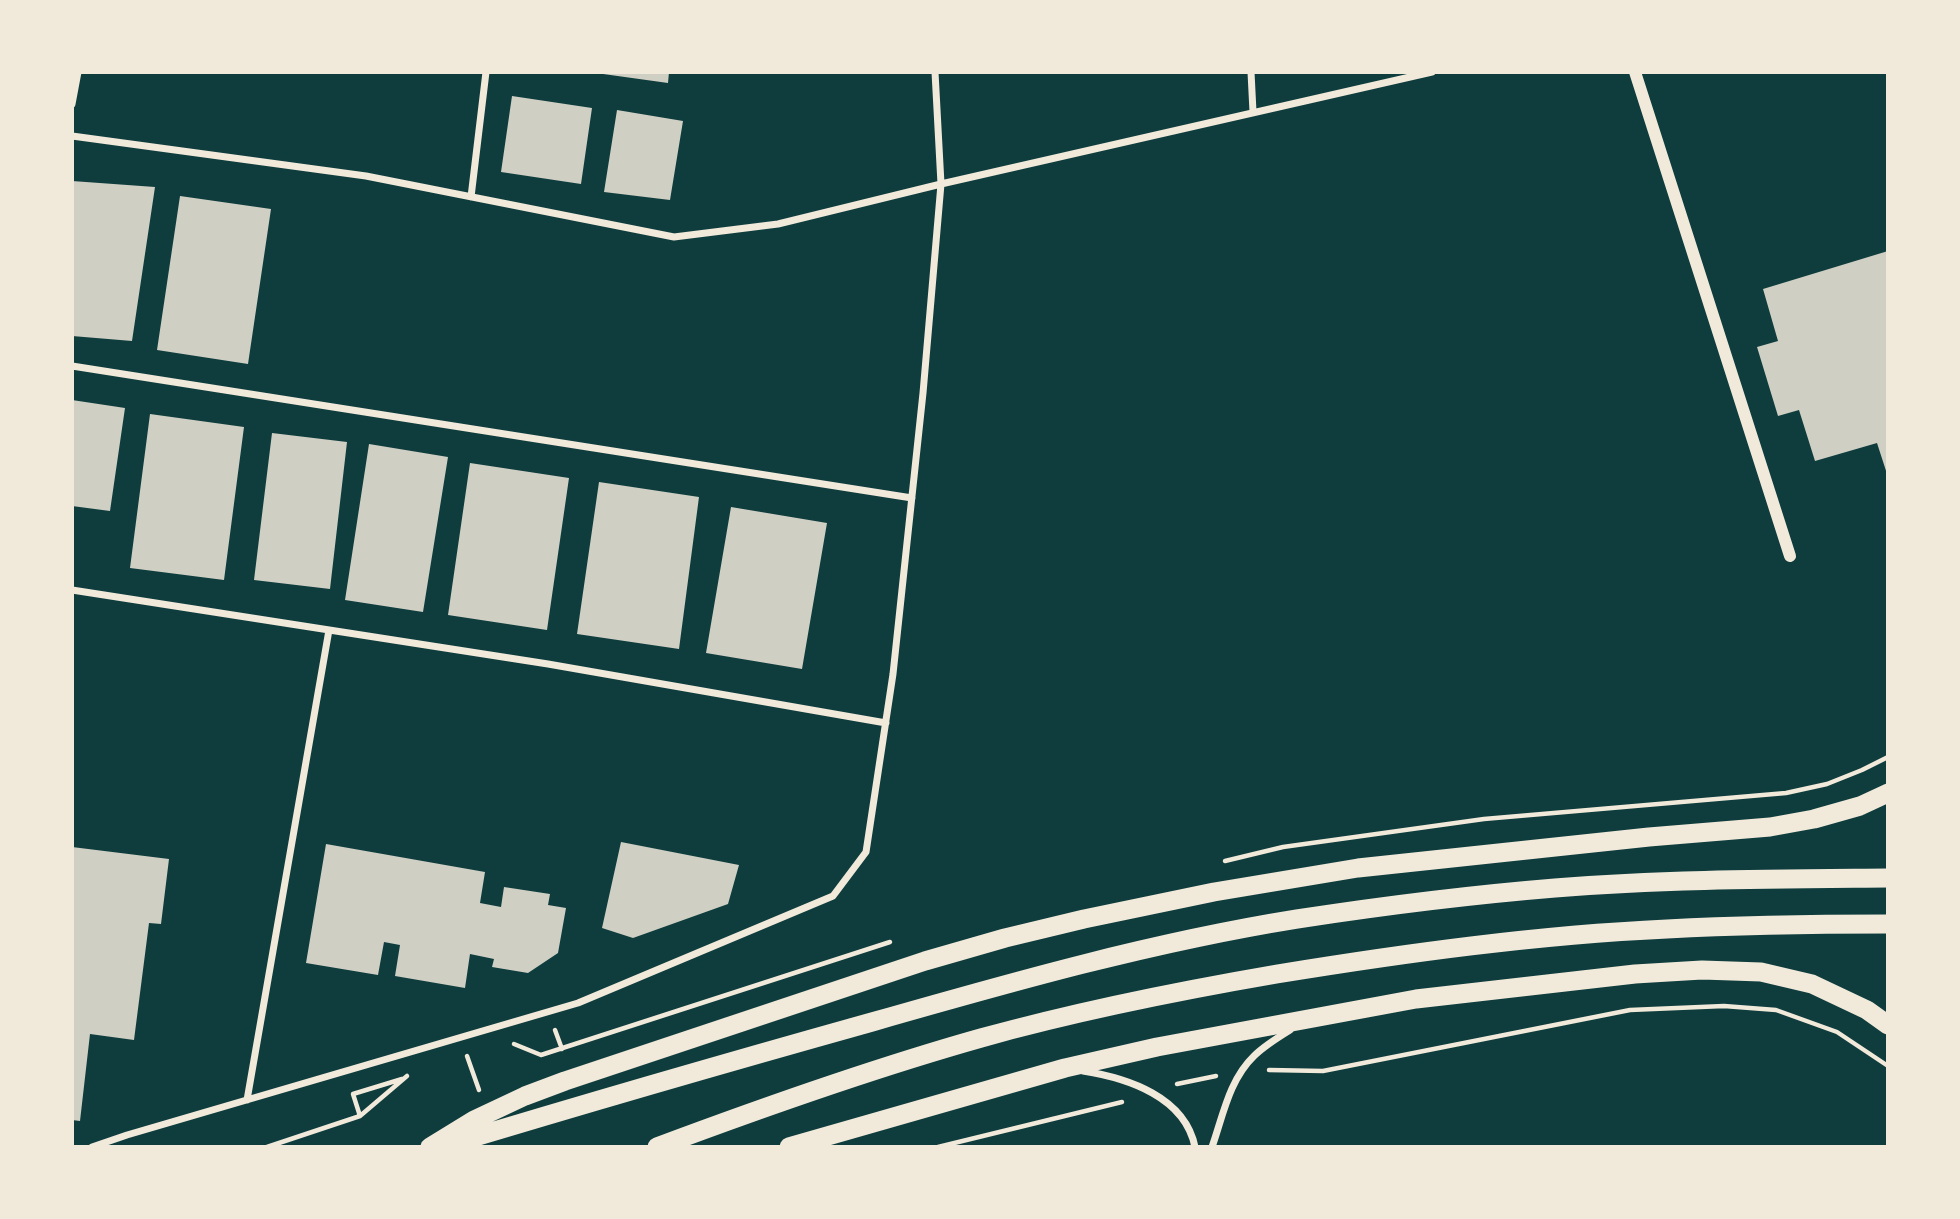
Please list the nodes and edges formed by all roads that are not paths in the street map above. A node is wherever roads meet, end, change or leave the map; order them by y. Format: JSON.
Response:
{"nodes":[{"id":1,"x":78,"y":72,"type":"edge"},
{"id":2,"x":486,"y":72,"type":"edge"},
{"id":3,"x":935,"y":72,"type":"edge"},
{"id":4,"x":1251,"y":72,"type":"edge"},
{"id":5,"x":1432,"y":72,"type":"edge"},
{"id":6,"x":1635,"y":72,"type":"edge"},
{"id":7,"x":72,"y":104,"type":"edge"},
{"id":8,"x":1253,"y":113,"type":"junction"},
{"id":9,"x":72,"y":136,"type":"edge"},
{"id":10,"x":941,"y":184,"type":"junction"},
{"id":11,"x":471,"y":197,"type":"junction"},
{"id":12,"x":72,"y":366,"type":"edge"},
{"id":13,"x":912,"y":498,"type":"junction"},
{"id":14,"x":1790,"y":556,"type":"dead end"},
{"id":15,"x":72,"y":590,"type":"edge"},
{"id":16,"x":329,"y":629,"type":"junction"},
{"id":17,"x":886,"y":723,"type":"junction"},
{"id":18,"x":1888,"y":793,"type":"edge"},
{"id":19,"x":1888,"y":878,"type":"edge"},
{"id":20,"x":1888,"y":924,"type":"edge"},
{"id":21,"x":1317,"y":1017,"type":"junction"},
{"id":22,"x":1888,"y":1025,"type":"edge"},
{"id":23,"x":1065,"y":1068,"type":"junction"},
{"id":24,"x":247,"y":1100,"type":"junction"},
{"id":25,"x":92,"y":1147,"type":"edge"},
{"id":26,"x":430,"y":1147,"type":"edge"},
{"id":27,"x":440,"y":1147,"type":"edge"},
{"id":28,"x":657,"y":1147,"type":"edge"},
{"id":29,"x":789,"y":1147,"type":"edge"},
{"id":30,"x":1195,"y":1147,"type":"edge"},
{"id":31,"x":1212,"y":1147,"type":"edge"}],
"edges":[{"from":1,"to":7,"type":"street"},
{"from":2,"to":11,"type":"street"},
{"from":3,"to":10,"type":"street"},
{"from":4,"to":8,"type":"street"},
{"from":5,"to":8,"type":"street"},
{"from":6,"to":14,"type":"street"},
{"from":8,"to":10,"type":"street"},
{"from":9,"to":11,"type":"street"},
{"from":10,"to":11,"type":"street"},
{"from":10,"to":13,"type":"street"},
{"from":12,"to":13,"type":"street"},
{"from":13,"to":17,"type":"street"},
{"from":15,"to":16,"type":"street"},
{"from":16,"to":17,"type":"street"},
{"from":16,"to":24,"type":"street"},
{"from":17,"to":24,"type":"street"},
{"from":18,"to":26,"type":"highway"},
{"from":19,"to":27,"type":"highway"},
{"from":20,"to":28,"type":"highway"},
{"from":21,"to":22,"type":"highway"},
{"from":21,"to":23,"type":"highway"},
{"from":21,"to":31,"type":"street"},
{"from":23,"to":29,"type":"highway"},
{"from":23,"to":30,"type":"street"},
{"from":24,"to":25,"type":"street"}]}
